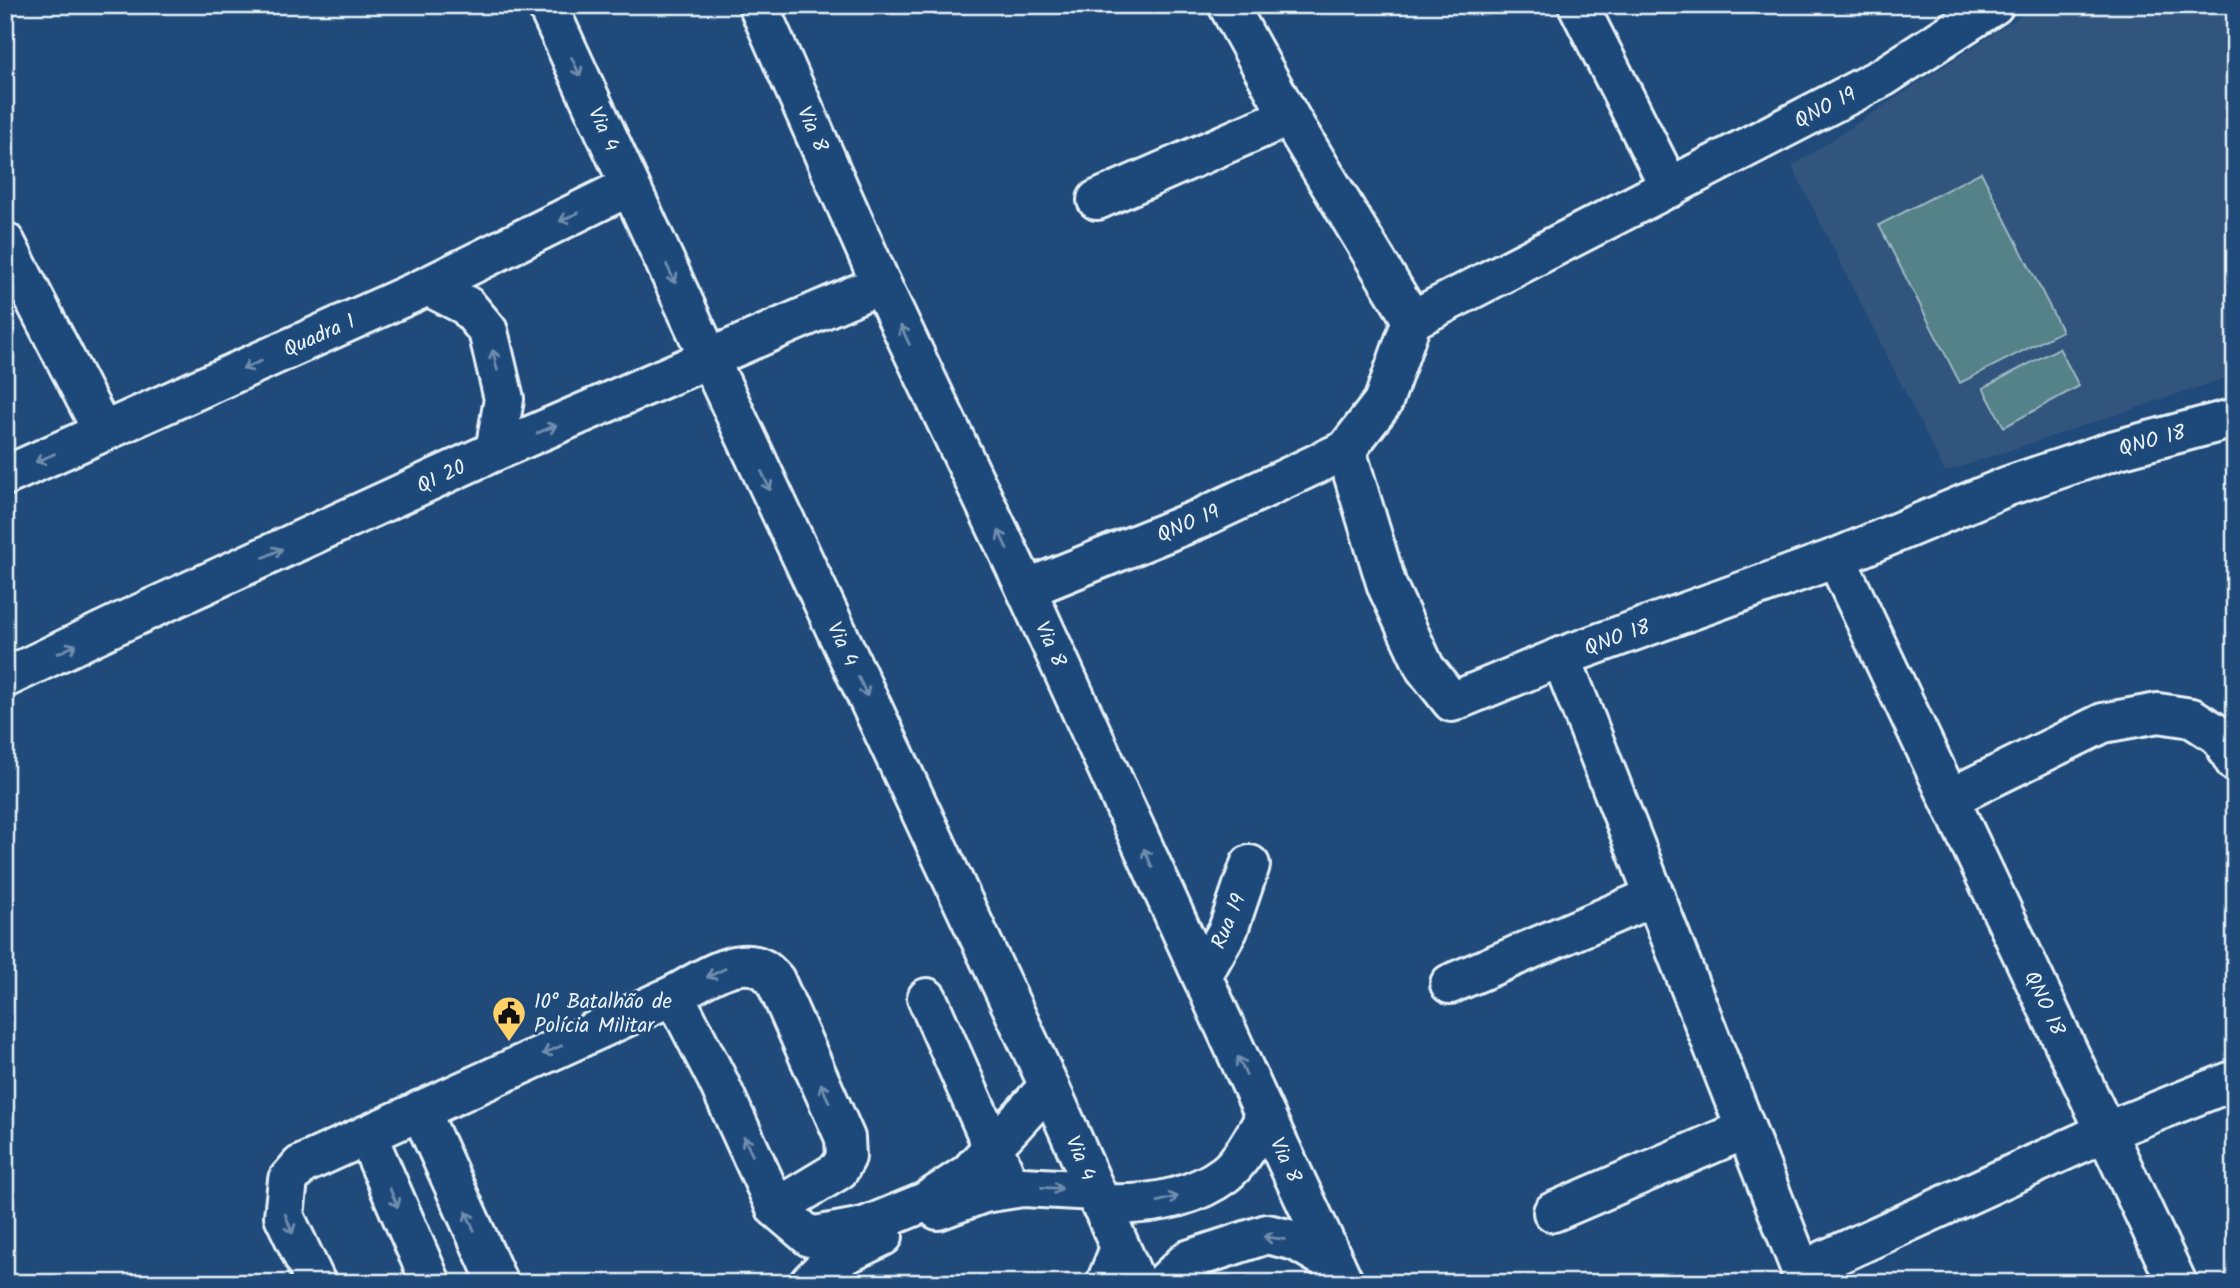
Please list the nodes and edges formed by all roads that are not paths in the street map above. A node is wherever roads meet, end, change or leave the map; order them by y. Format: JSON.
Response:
{"nodes":[{"id":1,"x":547,"y":5,"type":"edge"},
{"id":2,"x":758,"y":5,"type":"edge"},
{"id":3,"x":1228,"y":5,"type":"edge"},
{"id":4,"x":1578,"y":5,"type":"edge"},
{"id":5,"x":1979,"y":10,"type":"edge"},
{"id":6,"x":1289,"y":116,"type":"junction"},
{"id":7,"x":630,"y":187,"type":"junction"},
{"id":8,"x":1670,"y":188,"type":"junction"},
{"id":9,"x":1097,"y":200,"type":"dead end"},
{"id":10,"x":5,"y":242,"type":"edge"},
{"id":11,"x":881,"y":284,"type":"junction"},
{"id":12,"x":428,"y":286,"type":"junction"},
{"id":13,"x":1412,"y":320,"type":"junction"},
{"id":14,"x":709,"y":358,"type":"junction"},
{"id":15,"x":2235,"y":418,"type":"edge"},
{"id":16,"x":103,"y":432,"type":"junction"},
{"id":17,"x":1346,"y":450,"type":"junction"},
{"id":18,"x":495,"y":451,"type":"junction"},
{"id":19,"x":5,"y":476,"type":"edge"},
{"id":20,"x":1836,"y":558,"type":"junction"},
{"id":21,"x":1026,"y":589,"type":"junction"},
{"id":22,"x":1562,"y":657,"type":"junction"},
{"id":23,"x":5,"y":678,"type":"edge"},
{"id":24,"x":2235,"y":762,"type":"edge"},
{"id":25,"x":1950,"y":798,"type":"junction"},
{"id":26,"x":1250,"y":865,"type":"dead end"},
{"id":27,"x":1655,"y":896,"type":"junction"},
{"id":28,"x":1202,"y":976,"type":"junction"},
{"id":29,"x":1450,"y":984,"type":"dead end"},
{"id":30,"x":674,"y":995,"type":"junction"},
{"id":31,"x":928,"y":998,"type":"dead end"},
{"id":32,"x":2235,"y":1080,"type":"edge"},
{"id":33,"x":1049,"y":1086,"type":"junction"},
{"id":34,"x":420,"y":1110,"type":"junction"},
{"id":35,"x":1266,"y":1117,"type":"junction"},
{"id":36,"x":1746,"y":1129,"type":"junction"},
{"id":37,"x":2105,"y":1132,"type":"junction"},
{"id":38,"x":367,"y":1135,"type":"junction"},
{"id":39,"x":993,"y":1148,"type":"junction"},
{"id":40,"x":1010,"y":1188,"type":"junction"},
{"id":41,"x":1097,"y":1197,"type":"junction"},
{"id":42,"x":776,"y":1208,"type":"junction"},
{"id":43,"x":1553,"y":1212,"type":"dead end"},
{"id":44,"x":1120,"y":1248,"type":"junction"},
{"id":45,"x":1340,"y":1273,"type":"edge"},
{"id":46,"x":1804,"y":1277,"type":"edge"},
{"id":47,"x":316,"y":1283,"type":"edge"},
{"id":48,"x":431,"y":1283,"type":"edge"},
{"id":49,"x":498,"y":1283,"type":"edge"},
{"id":50,"x":809,"y":1283,"type":"edge"},
{"id":51,"x":1106,"y":1283,"type":"edge"},
{"id":52,"x":1136,"y":1283,"type":"edge"},
{"id":53,"x":1164,"y":1283,"type":"edge"},
{"id":54,"x":2177,"y":1283,"type":"edge"}],
"edges":[{"from":1,"to":7,"type":"street","name":"Via 4","one_way":true},
{"from":2,"to":11,"type":"street","name":"Via 8"},
{"from":3,"to":6,"type":"street"},
{"from":4,"to":8,"type":"street"},
{"from":5,"to":8,"type":"street","name":"QNO 19"},
{"from":6,"to":9,"type":"street"},
{"from":6,"to":13,"type":"street"},
{"from":7,"to":12,"type":"street","name":"Quadra 1","one_way":true},
{"from":7,"to":14,"type":"street","name":"Via 4","one_way":true},
{"from":8,"to":13,"type":"street","name":"QNO 19"},
{"from":10,"to":16,"type":"street"},
{"from":11,"to":14,"type":"street","name":"QI 20"},
{"from":21,"to":11,"type":"street","name":"Via 8","one_way":true},
{"from":12,"to":16,"type":"street","name":"Quadra 1","one_way":true},
{"from":18,"to":12,"type":"street","one_way":true},
{"from":13,"to":17,"type":"street","name":"QNO 19"},
{"from":18,"to":14,"type":"street","name":"QI 20","one_way":true},
{"from":14,"to":33,"type":"street","name":"Via 4","one_way":true},
{"from":15,"to":20,"type":"street","name":"QNO 18"},
{"from":16,"to":19,"type":"street","name":"Quadra 1","one_way":true},
{"from":17,"to":21,"type":"street","name":"QNO 19"},
{"from":17,"to":22,"type":"street"},
{"from":23,"to":18,"type":"street","name":"QI 20","one_way":true},
{"from":20,"to":22,"type":"street","name":"QNO 18"},
{"from":20,"to":25,"type":"street","name":"QNO 18"},
{"from":28,"to":21,"type":"street","name":"Via 8","one_way":true},
{"from":22,"to":27,"type":"street","name":"QNO 18"},
{"from":24,"to":25,"type":"street"},
{"from":25,"to":37,"type":"street","name":"QNO 18"},
{"from":26,"to":28,"type":"street","name":"Rua 19"},
{"from":27,"to":29,"type":"street"},
{"from":27,"to":36,"type":"street","name":"QNO 18"},
{"from":35,"to":28,"type":"street","name":"Via 8","one_way":true},
{"from":30,"to":34,"type":"street","one_way":true},
{"from":42,"to":30,"type":"street","one_way":true},
{"from":42,"to":30,"type":"street","one_way":true},
{"from":31,"to":39,"type":"street"},
{"from":32,"to":37,"type":"street","name":"QNO 18"},
{"from":33,"to":39,"type":"street"},
{"from":33,"to":41,"type":"street","name":"Via 4"},
{"from":34,"to":38,"type":"street"},
{"from":49,"to":34,"type":"street","one_way":true},
{"from":41,"to":35,"type":"street","one_way":true},
{"from":35,"to":45,"type":"street","name":"Via 8"},
{"from":36,"to":43,"type":"street"},
{"from":36,"to":46,"type":"street","name":"QNO 18"},
{"from":37,"to":46,"type":"street","name":"QNO 18"},
{"from":37,"to":54,"type":"street","name":"QNO 18"},
{"from":38,"to":47,"type":"street","one_way":true},
{"from":38,"to":48,"type":"street","one_way":true},
{"from":39,"to":40,"type":"street"},
{"from":39,"to":42,"type":"street"},
{"from":40,"to":41,"type":"street","one_way":true},
{"from":40,"to":50,"type":"street"},
{"from":41,"to":44,"type":"street","name":"Via 4"},
{"from":44,"to":51,"type":"street"},
{"from":44,"to":52,"type":"street","name":"Via 4"},
{"from":45,"to":53,"type":"street","one_way":true}]}
